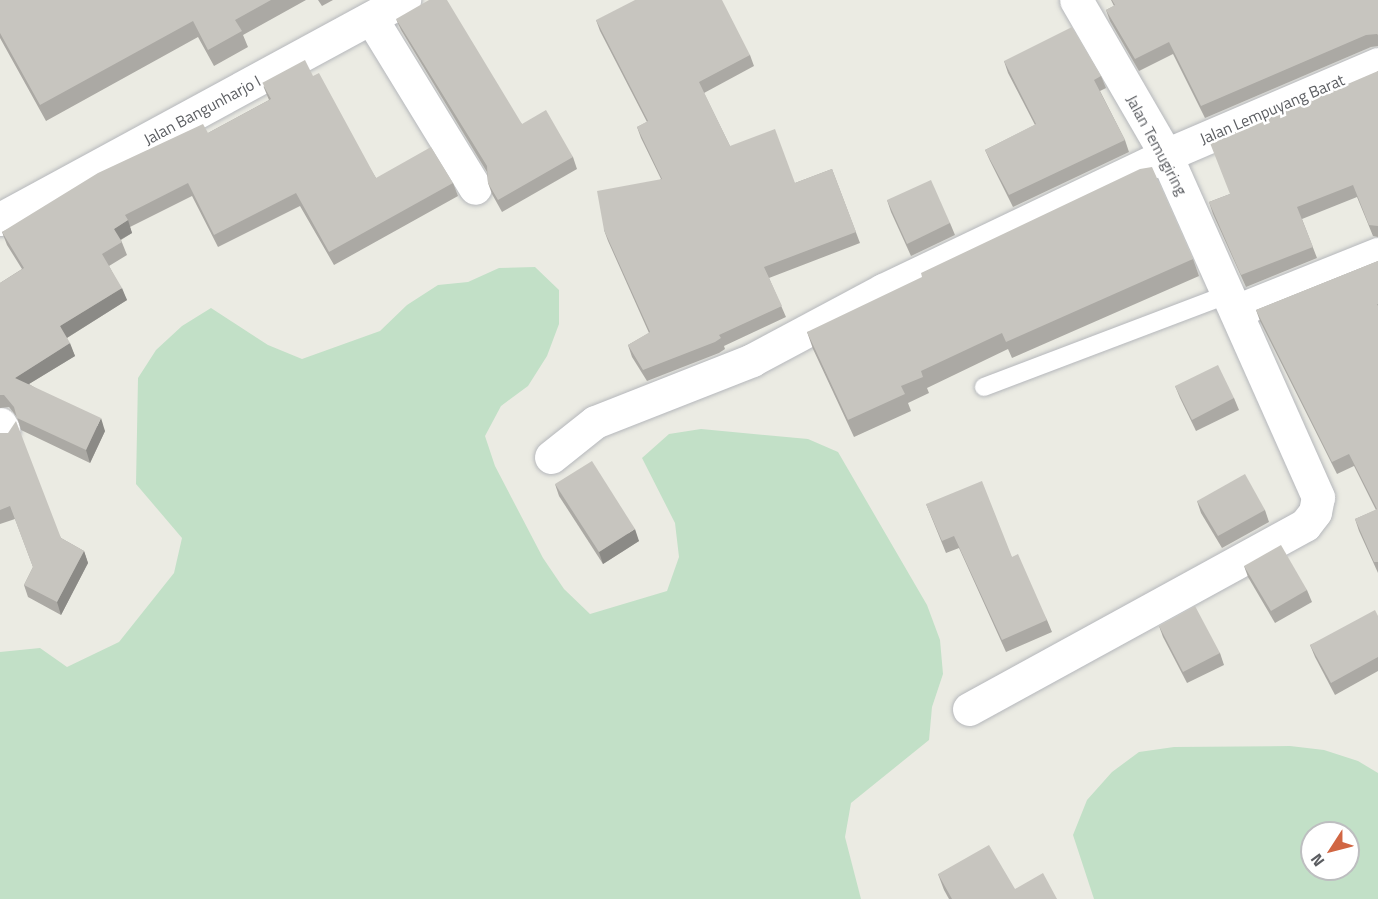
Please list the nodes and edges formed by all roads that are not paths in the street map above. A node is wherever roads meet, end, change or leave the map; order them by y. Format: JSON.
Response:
{"nodes":[{"id":1,"x":404,"y":0,"type":"edge"},
{"id":2,"x":1076,"y":0,"type":"edge"},
{"id":3,"x":371,"y":18,"type":"junction"},
{"id":4,"x":1378,"y":64,"type":"edge"},
{"id":5,"x":1166,"y":155,"type":"junction"},
{"id":6,"x":475,"y":188,"type":"dead end"},
{"id":7,"x":0,"y":219,"type":"edge"},
{"id":8,"x":1378,"y":254,"type":"edge"},
{"id":9,"x":1232,"y":302,"type":"junction"},
{"id":10,"x":984,"y":387,"type":"dead end"},
{"id":11,"x":551,"y":457,"type":"dead end"},
{"id":12,"x":969,"y":709,"type":"dead end"}],
"edges":[{"from":1,"to":3,"type":"street","name":"Jalan Bangunharjo I"},
{"from":2,"to":5,"type":"street","name":"Jalan Temugiring"},
{"from":3,"to":6,"type":"street"},
{"from":3,"to":7,"type":"street","name":"Jalan Bangunharjo I"},
{"from":4,"to":5,"type":"street","name":"Jalan Lempuyang Barat"},
{"from":5,"to":9,"type":"street","name":"Jalan Temugiring"},
{"from":5,"to":11,"type":"street","name":"Jalan Lempuyang Barat"},
{"from":8,"to":9,"type":"street"},
{"from":9,"to":10,"type":"lane"},
{"from":9,"to":12,"type":"street","name":"Jalan Temugiring"}]}
